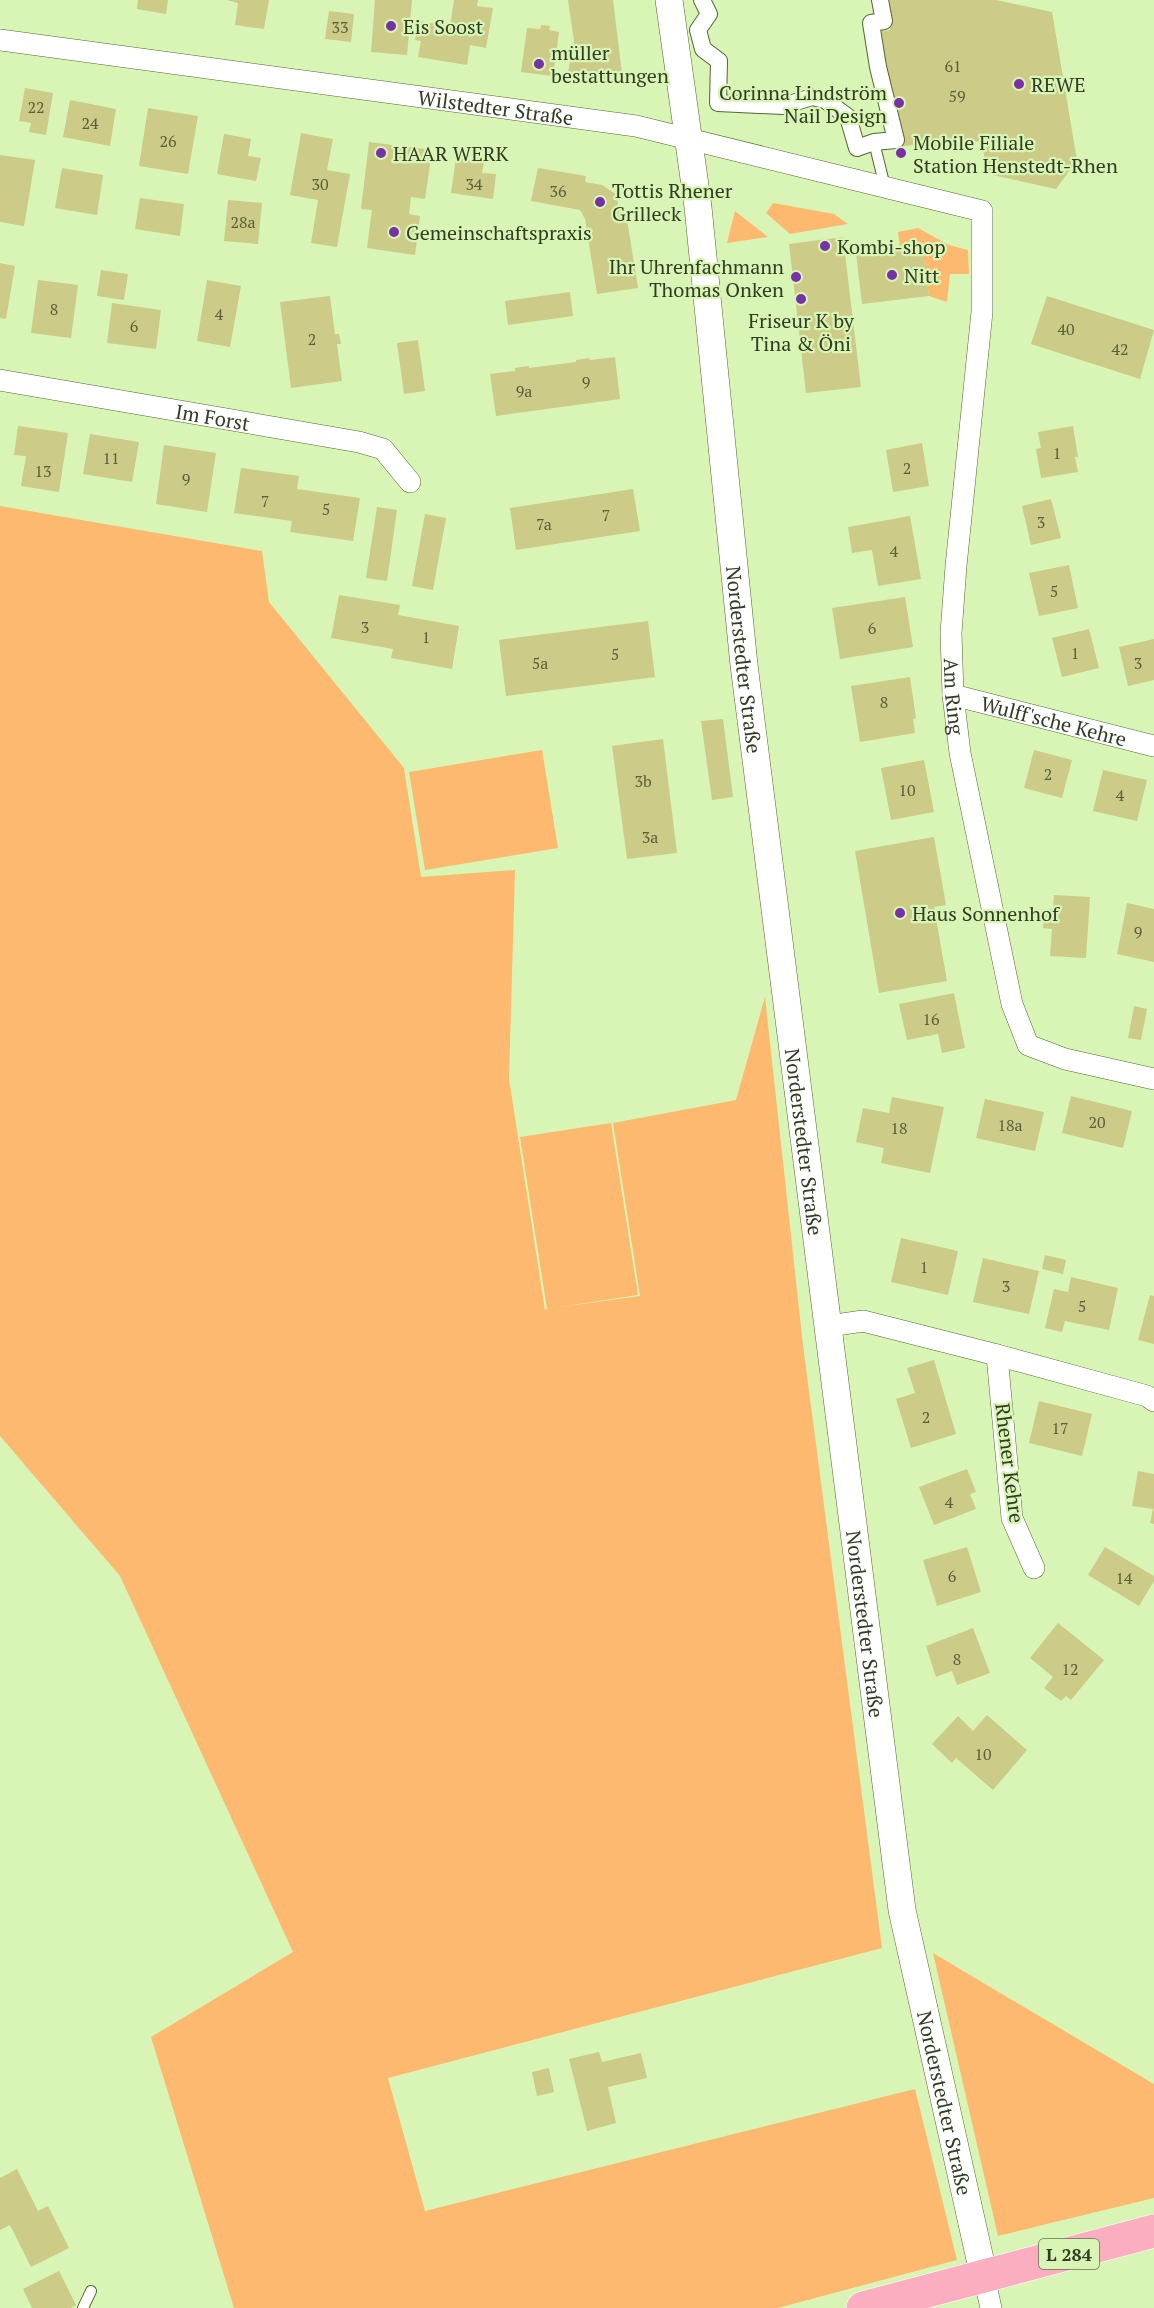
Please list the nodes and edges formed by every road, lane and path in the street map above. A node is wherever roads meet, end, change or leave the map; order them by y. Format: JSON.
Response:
{"nodes":[{"id":1,"x":669,"y":0,"type":"edge"},
{"id":2,"x":702,"y":0,"type":"edge"},
{"id":3,"x":880,"y":0,"type":"edge"},
{"id":4,"x":0,"y":40,"type":"edge"},
{"id":5,"x":690,"y":141,"type":"junction"},
{"id":6,"x":874,"y":142,"type":"junction"},
{"id":7,"x":885,"y":187,"type":"junction"},
{"id":8,"x":982,"y":211,"type":"joint"},
{"id":9,"x":0,"y":380,"type":"edge"},
{"id":10,"x":410,"y":482,"type":"dead end"},
{"id":11,"x":953,"y":695,"type":"junction"},
{"id":12,"x":1154,"y":746,"type":"edge"},
{"id":13,"x":1154,"y":1079,"type":"edge"},
{"id":14,"x":829,"y":1326,"type":"junction"},
{"id":15,"x":997,"y":1355,"type":"junction"},
{"id":16,"x":1154,"y":1401,"type":"edge"},
{"id":17,"x":1034,"y":1568,"type":"dead end"},
{"id":18,"x":1154,"y":2231,"type":"edge"},
{"id":19,"x":984,"y":2277,"type":"junction"},
{"id":20,"x":90,"y":2291,"type":"dead end"},
{"id":21,"x":83,"y":2308,"type":"edge"},
{"id":22,"x":863,"y":2308,"type":"edge"},
{"id":23,"x":991,"y":2308,"type":"edge"}],
"edges":[{"from":1,"to":5,"type":"street","name":"Norderstedter Straße"},
{"from":2,"to":6,"type":"street"},
{"from":3,"to":6,"type":"street"},
{"from":4,"to":5,"type":"street","name":"Wilstedter Straße"},
{"from":5,"to":7,"type":"street","name":"Wilstedter Straße"},
{"from":5,"to":14,"type":"street","name":"Norderstedter Straße"},
{"from":6,"to":7,"type":"lane"},
{"from":7,"to":8,"type":"street","name":"Wilstedter Straße"},
{"from":8,"to":11,"type":"street","name":"Am Ring"},
{"from":9,"to":10,"type":"street","name":"Im Forst"},
{"from":11,"to":12,"type":"street","name":"Wulff'sche Kehre"},
{"from":11,"to":13,"type":"street","name":"Am Ring"},
{"from":14,"to":15,"type":"street"},
{"from":14,"to":19,"type":"street","name":"Norderstedter Straße"},
{"from":15,"to":16,"type":"street"},
{"from":15,"to":17,"type":"street","name":"Rhener Kehre"},
{"from":18,"to":19,"type":"main road","number":"L 284"},
{"from":19,"to":22,"type":"main road","number":"L 284"},
{"from":19,"to":23,"type":"street"},
{"from":20,"to":21,"type":"lane"}]}
